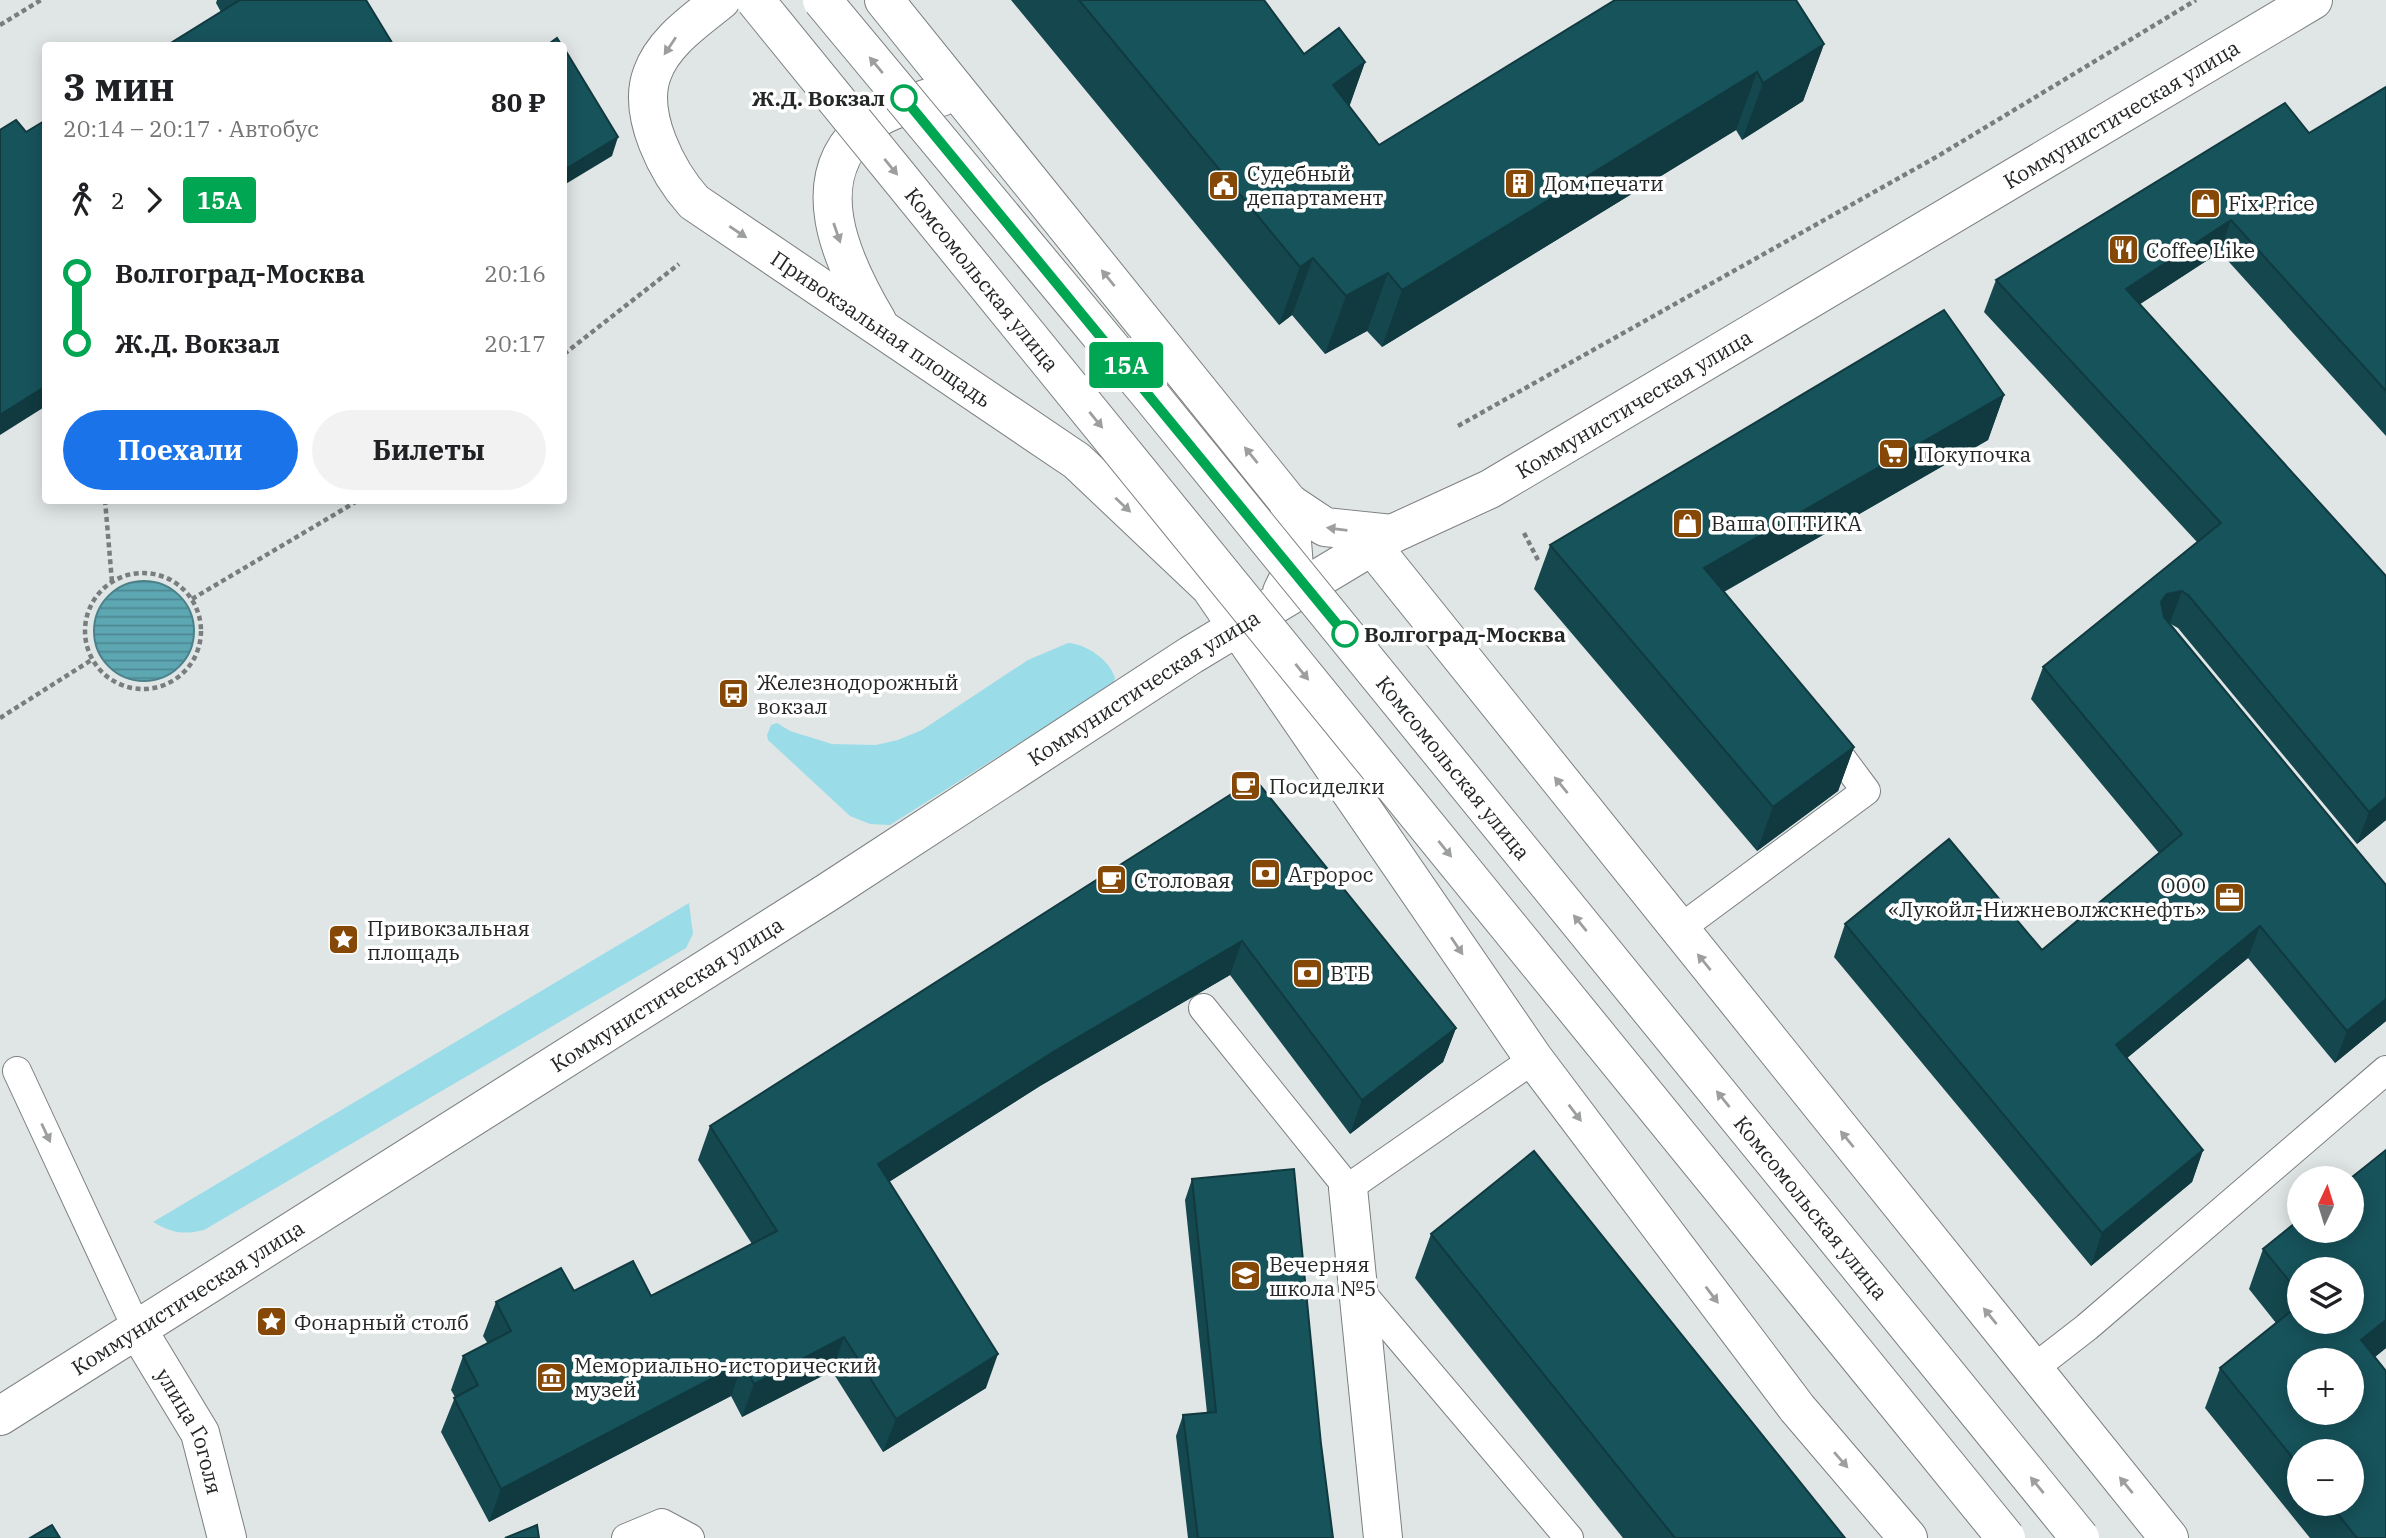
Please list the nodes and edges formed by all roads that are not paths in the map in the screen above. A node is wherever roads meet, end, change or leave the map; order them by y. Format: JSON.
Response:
{"nodes":[{"id":1,"x":720,"y":0,"type":"edge"},
{"id":2,"x":755,"y":0,"type":"edge"},
{"id":3,"x":822,"y":0,"type":"edge"},
{"id":4,"x":884,"y":0,"type":"edge"},
{"id":5,"x":2313,"y":0,"type":"edge"},
{"id":6,"x":977,"y":115,"type":"junction"},
{"id":7,"x":881,"y":329,"type":"junction"},
{"id":8,"x":1289,"y":503,"type":"junction"},
{"id":9,"x":1382,"y":540,"type":"junction"},
{"id":10,"x":1276,"y":603,"type":"junction"},
{"id":11,"x":1238,"y":626,"type":"junction"},
{"id":12,"x":1808,"y":715,"type":"edge"},
{"id":13,"x":1678,"y":930,"type":"junction"},
{"id":14,"x":1203,"y":1008,"type":"edge"},
{"id":15,"x":1534,"y":1059,"type":"junction"},
{"id":16,"x":2386,"y":1070,"type":"edge"},
{"id":17,"x":17,"y":1071,"type":"dead end"},
{"id":18,"x":1349,"y":1188,"type":"junction"},
{"id":19,"x":1359,"y":1290,"type":"junction"},
{"id":20,"x":137,"y":1329,"type":"junction"},
{"id":21,"x":2033,"y":1369,"type":"junction"},
{"id":22,"x":0,"y":1416,"type":"edge"},
{"id":23,"x":227,"y":1538,"type":"edge"},
{"id":24,"x":626,"y":1538,"type":"edge"},
{"id":25,"x":690,"y":1538,"type":"edge"},
{"id":26,"x":1383,"y":1538,"type":"edge"},
{"id":27,"x":1569,"y":1538,"type":"edge"},
{"id":28,"x":1908,"y":1538,"type":"edge"},
{"id":29,"x":2006,"y":1538,"type":"edge"},
{"id":30,"x":2080,"y":1538,"type":"edge"},
{"id":31,"x":2169,"y":1538,"type":"edge"}],
"edges":[{"from":1,"to":7,"type":"main road","name":"Привокзальная площадь","one_way":true},
{"from":2,"to":29,"type":"main road","name":"Комсомольская улица","one_way":true,"bridge":true},
{"from":30,"to":3,"type":"main road","name":"Комсомольская улица","one_way":true,"bridge":true},
{"from":4,"to":6,"type":"main road"},
{"from":5,"to":9,"type":"main road","name":"Коммунистическая улица"},
{"from":6,"to":7,"type":"main road","one_way":true},
{"from":8,"to":6,"type":"main road","one_way":true},
{"from":7,"to":11,"type":"main road","name":"Привокзальная площадь","one_way":true},
{"from":9,"to":8,"type":"main road","one_way":true},
{"from":8,"to":10,"type":"main road"},
{"from":9,"to":10,"type":"main road","name":"Коммунистическая улица"},
{"from":13,"to":9,"type":"main road","one_way":true},
{"from":10,"to":11,"type":"main road","name":"Коммунистическая улица"},
{"from":11,"to":15,"type":"main road","name":"Привокзальная площадь","one_way":true},
{"from":11,"to":20,"type":"main road","name":"Коммунистическая улица"},
{"from":12,"to":13,"type":"lane"},
{"from":21,"to":13,"type":"main road","one_way":true},
{"from":14,"to":18,"type":"lane"},
{"from":15,"to":18,"type":"lane"},
{"from":15,"to":28,"type":"main road","name":"Привокзальная площадь","one_way":true},
{"from":16,"to":21,"type":"lane"},
{"from":17,"to":20,"type":"lane","one_way":true},
{"from":18,"to":19,"type":"main road"},
{"from":19,"to":26,"type":"main road"},
{"from":19,"to":27,"type":"lane"},
{"from":20,"to":22,"type":"main road","name":"Коммунистическая улица"},
{"from":20,"to":23,"type":"main road","name":"улица Гоголя"},
{"from":31,"to":21,"type":"main road","one_way":true},
{"from":24,"to":25,"type":"lane"}]}
